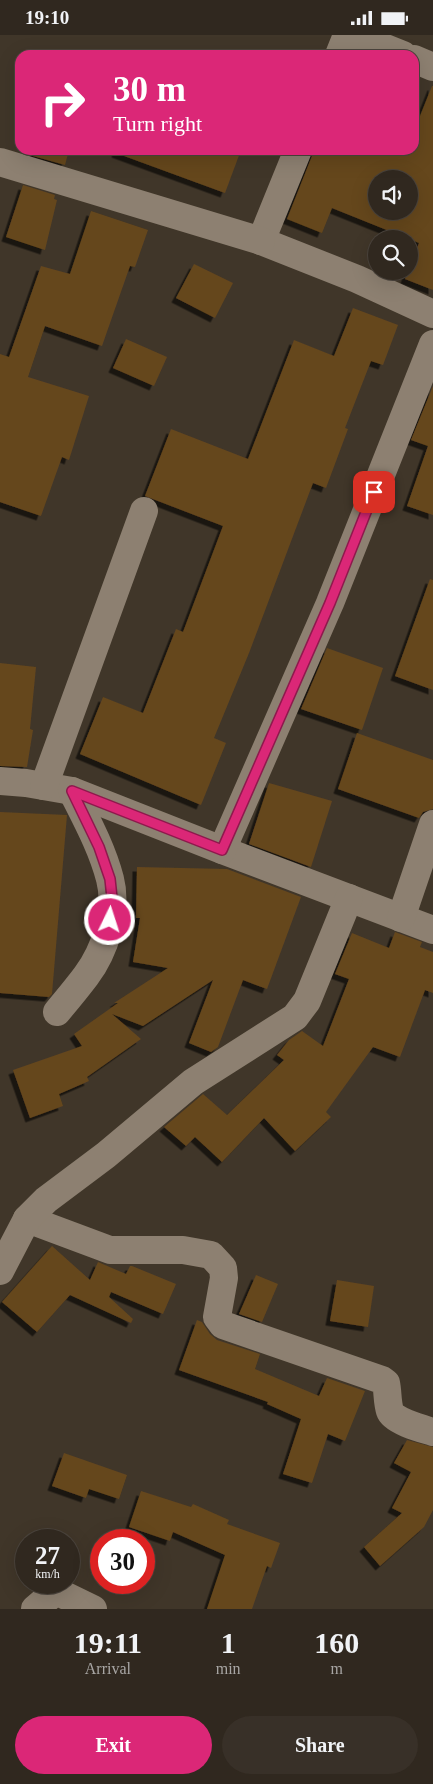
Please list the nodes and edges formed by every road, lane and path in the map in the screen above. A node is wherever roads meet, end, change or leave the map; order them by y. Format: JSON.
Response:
{"nodes":[{"id":1,"x":347,"y":35,"type":"edge"},
{"id":2,"x":353,"y":35,"type":"edge"},
{"id":3,"x":341,"y":50,"type":"edge"},
{"id":4,"x":390,"y":50,"type":"edge"},
{"id":5,"x":419,"y":61,"type":"edge"},
{"id":6,"x":433,"y":67,"type":"edge"},
{"id":7,"x":296,"y":155,"type":"edge"},
{"id":8,"x":0,"y":161,"type":"edge"},
{"id":9,"x":261,"y":241,"type":"junction"},
{"id":10,"x":433,"y":314,"type":"edge"},
{"id":11,"x":433,"y":344,"type":"edge"},
{"id":12,"x":144,"y":511,"type":"dead end"},
{"id":13,"x":0,"y":781,"type":"edge"},
{"id":14,"x":44,"y":786,"type":"junction"},
{"id":15,"x":72,"y":791,"type":"junction"},
{"id":16,"x":433,"y":824,"type":"edge"},
{"id":17,"x":222,"y":850,"type":"junction"},
{"id":18,"x":349,"y":899,"type":"junction"},
{"id":19,"x":401,"y":918,"type":"junction"},
{"id":20,"x":433,"y":930,"type":"edge"},
{"id":21,"x":57,"y":1012,"type":"dead end"},
{"id":22,"x":27,"y":1219,"type":"junction"},
{"id":23,"x":0,"y":1271,"type":"edge"},
{"id":24,"x":433,"y":1432,"type":"edge"},
{"id":25,"x":35,"y":1609,"type":"edge"},
{"id":26,"x":93,"y":1609,"type":"edge"}],
"edges":[{"from":1,"to":3,"type":"street"},
{"from":2,"to":4,"type":"street"},
{"from":5,"to":6,"type":"street"},
{"from":7,"to":9,"type":"street"},
{"from":8,"to":9,"type":"street"},
{"from":9,"to":10,"type":"street"},
{"from":11,"to":17,"type":"street"},
{"from":12,"to":14,"type":"street"},
{"from":13,"to":14,"type":"street"},
{"from":14,"to":15,"type":"street"},
{"from":15,"to":17,"type":"street"},
{"from":15,"to":21,"type":"street"},
{"from":16,"to":19,"type":"street"},
{"from":17,"to":18,"type":"street"},
{"from":18,"to":19,"type":"street"},
{"from":18,"to":22,"type":"street"},
{"from":19,"to":20,"type":"street"},
{"from":22,"to":23,"type":"street"},
{"from":22,"to":24,"type":"street"},
{"from":25,"to":26,"type":"street"}]}
